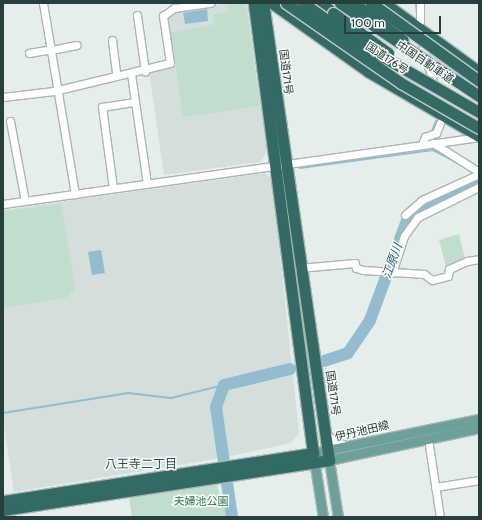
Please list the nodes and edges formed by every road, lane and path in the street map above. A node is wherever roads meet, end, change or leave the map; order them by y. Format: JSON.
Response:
{"nodes":[{"id":1,"x":43,"y":3,"type":"edge"},
{"id":2,"x":211,"y":3,"type":"edge"},
{"id":3,"x":254,"y":3,"type":"edge"},
{"id":4,"x":263,"y":3,"type":"edge"},
{"id":5,"x":272,"y":3,"type":"edge"},
{"id":6,"x":286,"y":3,"type":"edge"},
{"id":7,"x":303,"y":3,"type":"edge"},
{"id":8,"x":321,"y":3,"type":"edge"},
{"id":9,"x":340,"y":3,"type":"edge"},
{"id":10,"x":354,"y":3,"type":"edge"},
{"id":11,"x":370,"y":3,"type":"edge"},
{"id":12,"x":384,"y":3,"type":"edge"},
{"id":13,"x":420,"y":3,"type":"edge"},
{"id":14,"x":137,"y":15,"type":"dead end"},
{"id":15,"x":289,"y":16,"type":"junction"},
{"id":16,"x":420,"y":21,"type":"dead end"},
{"id":17,"x":266,"y":26,"type":"junction"},
{"id":18,"x":112,"y":40,"type":"dead end"},
{"id":19,"x":77,"y":46,"type":"dead end"},
{"id":20,"x":423,"y":47,"type":"dead end"},
{"id":21,"x":51,"y":49,"type":"junction"},
{"id":22,"x":30,"y":53,"type":"dead end"},
{"id":23,"x":145,"y":71,"type":"junction"},
{"id":24,"x":479,"y":72,"type":"edge"},
{"id":25,"x":131,"y":74,"type":"junction"},
{"id":26,"x":116,"y":75,"type":"junction"},
{"id":27,"x":479,"y":81,"type":"edge"},
{"id":28,"x":58,"y":90,"type":"junction"},
{"id":29,"x":479,"y":95,"type":"edge"},
{"id":30,"x":3,"y":97,"type":"edge"},
{"id":31,"x":135,"y":102,"type":"junction"},
{"id":32,"x":438,"y":102,"type":"dead end"},
{"id":33,"x":479,"y":112,"type":"edge"},
{"id":34,"x":10,"y":121,"type":"dead end"},
{"id":35,"x":440,"y":122,"type":"dead end"},
{"id":36,"x":479,"y":128,"type":"edge"},
{"id":37,"x":479,"y":136,"type":"edge"},
{"id":38,"x":433,"y":143,"type":"junction"},
{"id":39,"x":422,"y":144,"type":"junction"},
{"id":40,"x":281,"y":165,"type":"junction"},
{"id":41,"x":479,"y":173,"type":"edge"},
{"id":42,"x":147,"y":184,"type":"junction"},
{"id":43,"x":479,"y":187,"type":"edge"},
{"id":44,"x":113,"y":188,"type":"junction"},
{"id":45,"x":75,"y":194,"type":"junction"},
{"id":46,"x":25,"y":201,"type":"junction"},
{"id":47,"x":3,"y":204,"type":"edge"},
{"id":48,"x":405,"y":215,"type":"dead end"},
{"id":49,"x":479,"y":260,"type":"edge"},
{"id":50,"x":299,"y":268,"type":"junction"},
{"id":51,"x":392,"y":273,"type":"junction"},
{"id":52,"x":479,"y":419,"type":"edge"},
{"id":53,"x":479,"y":428,"type":"edge"},
{"id":54,"x":325,"y":430,"type":"junction"},
{"id":55,"x":428,"y":439,"type":"junction"},
{"id":56,"x":349,"y":445,"type":"junction"},
{"id":57,"x":328,"y":455,"type":"junction"},
{"id":58,"x":314,"y":458,"type":"junction"},
{"id":59,"x":479,"y":480,"type":"edge"},
{"id":60,"x":435,"y":487,"type":"junction"},
{"id":61,"x":9,"y":507,"type":"edge"},
{"id":62,"x":323,"y":517,"type":"edge"},
{"id":63,"x":338,"y":517,"type":"edge"},
{"id":64,"x":440,"y":517,"type":"edge"}],
"edges":[{"from":1,"to":21,"type":"street"},
{"from":2,"to":23,"type":"street"},
{"from":3,"to":40,"type":"highway","name":"国道171号"},
{"from":4,"to":17,"type":"highway","name":"国道171号"},
{"from":5,"to":15,"type":"highway"},
{"from":6,"to":36,"type":"highway","name":"国道176号","bridge":true},
{"from":7,"to":33,"type":"highway","bridge":true},
{"from":8,"to":33,"type":"highway","name":"中国自動車道","bridge":true},
{"from":9,"to":29,"type":"highway","name":"中国自動車道","bridge":true},
{"from":10,"to":29,"type":"highway","bridge":true},
{"from":11,"to":27,"type":"highway","bridge":true},
{"from":12,"to":24,"type":"highway"},
{"from":13,"to":16,"type":"street"},
{"from":14,"to":23,"type":"street"},
{"from":15,"to":17,"type":"highway"},
{"from":15,"to":37,"type":"highway"},
{"from":17,"to":40,"type":"highway","name":"国道171号"},
{"from":18,"to":26,"type":"street"},
{"from":19,"to":21,"type":"street"},
{"from":20,"to":32,"type":"street"},
{"from":21,"to":22,"type":"street"},
{"from":21,"to":28,"type":"street"},
{"from":23,"to":25,"type":"street"},
{"from":25,"to":26,"type":"street"},
{"from":25,"to":31,"type":"street"},
{"from":26,"to":28,"type":"street"},
{"from":28,"to":30,"type":"street"},
{"from":28,"to":45,"type":"street"},
{"from":31,"to":42,"type":"street"},
{"from":31,"to":44,"type":"street"},
{"from":34,"to":46,"type":"street"},
{"from":35,"to":39,"type":"street"},
{"from":37,"to":38,"type":"street"},
{"from":38,"to":39,"type":"street"},
{"from":38,"to":41,"type":"street"},
{"from":39,"to":40,"type":"street"},
{"from":40,"to":42,"type":"street"},
{"from":40,"to":50,"type":"highway","name":"国道171号"},
{"from":40,"to":58,"type":"highway","name":"国道171号"},
{"from":41,"to":48,"type":"street"},
{"from":42,"to":44,"type":"street"},
{"from":43,"to":51,"type":"street"},
{"from":44,"to":45,"type":"street"},
{"from":45,"to":46,"type":"street"},
{"from":46,"to":47,"type":"street"},
{"from":49,"to":51,"type":"street"},
{"from":50,"to":51,"type":"street"},
{"from":50,"to":54,"type":"highway","name":"国道171号"},
{"from":52,"to":56,"type":"main road","name":"伊丹池田線"},
{"from":53,"to":55,"type":"main road","name":"伊丹池田線"},
{"from":54,"to":56,"type":"street"},
{"from":54,"to":57,"type":"highway","name":"国道171号"},
{"from":55,"to":57,"type":"main road","name":"伊丹池田線"},
{"from":55,"to":60,"type":"street"},
{"from":56,"to":57,"type":"main road","name":"伊丹池田線"},
{"from":57,"to":58,"type":"highway"},
{"from":57,"to":63,"type":"main road"},
{"from":58,"to":61,"type":"highway"},
{"from":58,"to":62,"type":"main road"},
{"from":59,"to":60,"type":"street"},
{"from":60,"to":64,"type":"street"}]}
